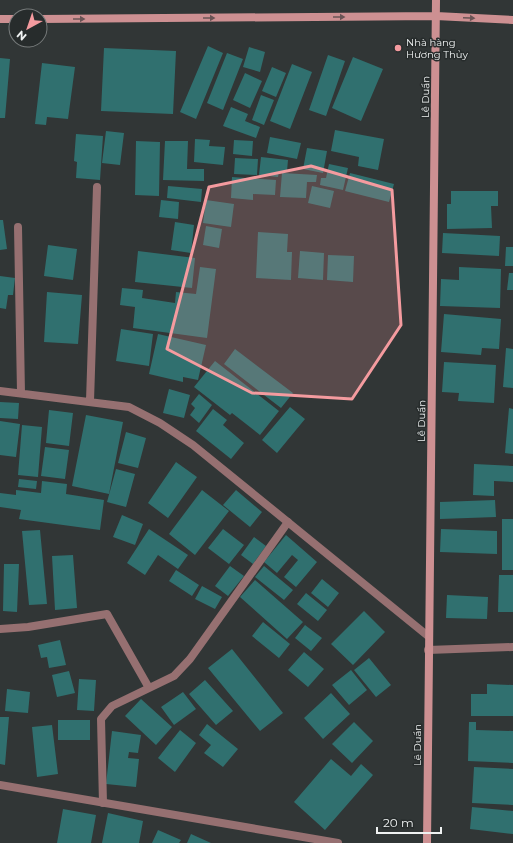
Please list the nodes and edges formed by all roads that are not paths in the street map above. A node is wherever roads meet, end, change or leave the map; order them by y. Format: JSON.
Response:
{"nodes":[{"id":1,"x":436,"y":0,"type":"edge"},
{"id":2,"x":436,"y":16,"type":"junction"},
{"id":3,"x":48,"y":19,"type":"edge"},
{"id":4,"x":513,"y":20,"type":"edge"},
{"id":5,"x":97,"y":187,"type":"dead end"},
{"id":6,"x":18,"y":227,"type":"dead end"},
{"id":7,"x":0,"y":391,"type":"edge"},
{"id":8,"x":21,"y":393,"type":"junction"},
{"id":9,"x":90,"y":401,"type":"junction"},
{"id":10,"x":288,"y":522,"type":"junction"},
{"id":11,"x":0,"y":629,"type":"edge"},
{"id":12,"x":428,"y":636,"type":"junction"},
{"id":13,"x":513,"y":646,"type":"edge"},
{"id":14,"x":428,"y":650,"type":"junction"},
{"id":15,"x":149,"y":688,"type":"junction"},
{"id":16,"x":0,"y":785,"type":"edge"},
{"id":17,"x":103,"y":803,"type":"junction"},
{"id":18,"x":338,"y":843,"type":"edge"},
{"id":19,"x":427,"y":843,"type":"edge"}],
"edges":[{"from":1,"to":2,"type":"main road","name":"Lê Duẩn"},
{"from":3,"to":2,"type":"main road","one_way":true},
{"from":2,"to":4,"type":"main road","one_way":true},
{"from":2,"to":12,"type":"main road","name":"Lê Duẩn"},
{"from":5,"to":9,"type":"street"},
{"from":6,"to":8,"type":"street"},
{"from":7,"to":8,"type":"street"},
{"from":8,"to":9,"type":"street"},
{"from":9,"to":10,"type":"street"},
{"from":10,"to":12,"type":"street"},
{"from":10,"to":15,"type":"street"},
{"from":11,"to":15,"type":"street"},
{"from":12,"to":14,"type":"main road","name":"Lê Duẩn"},
{"from":13,"to":14,"type":"street"},
{"from":14,"to":19,"type":"main road","name":"Lê Duẩn"},
{"from":15,"to":17,"type":"street"},
{"from":16,"to":17,"type":"street"},
{"from":17,"to":18,"type":"street"}]}
